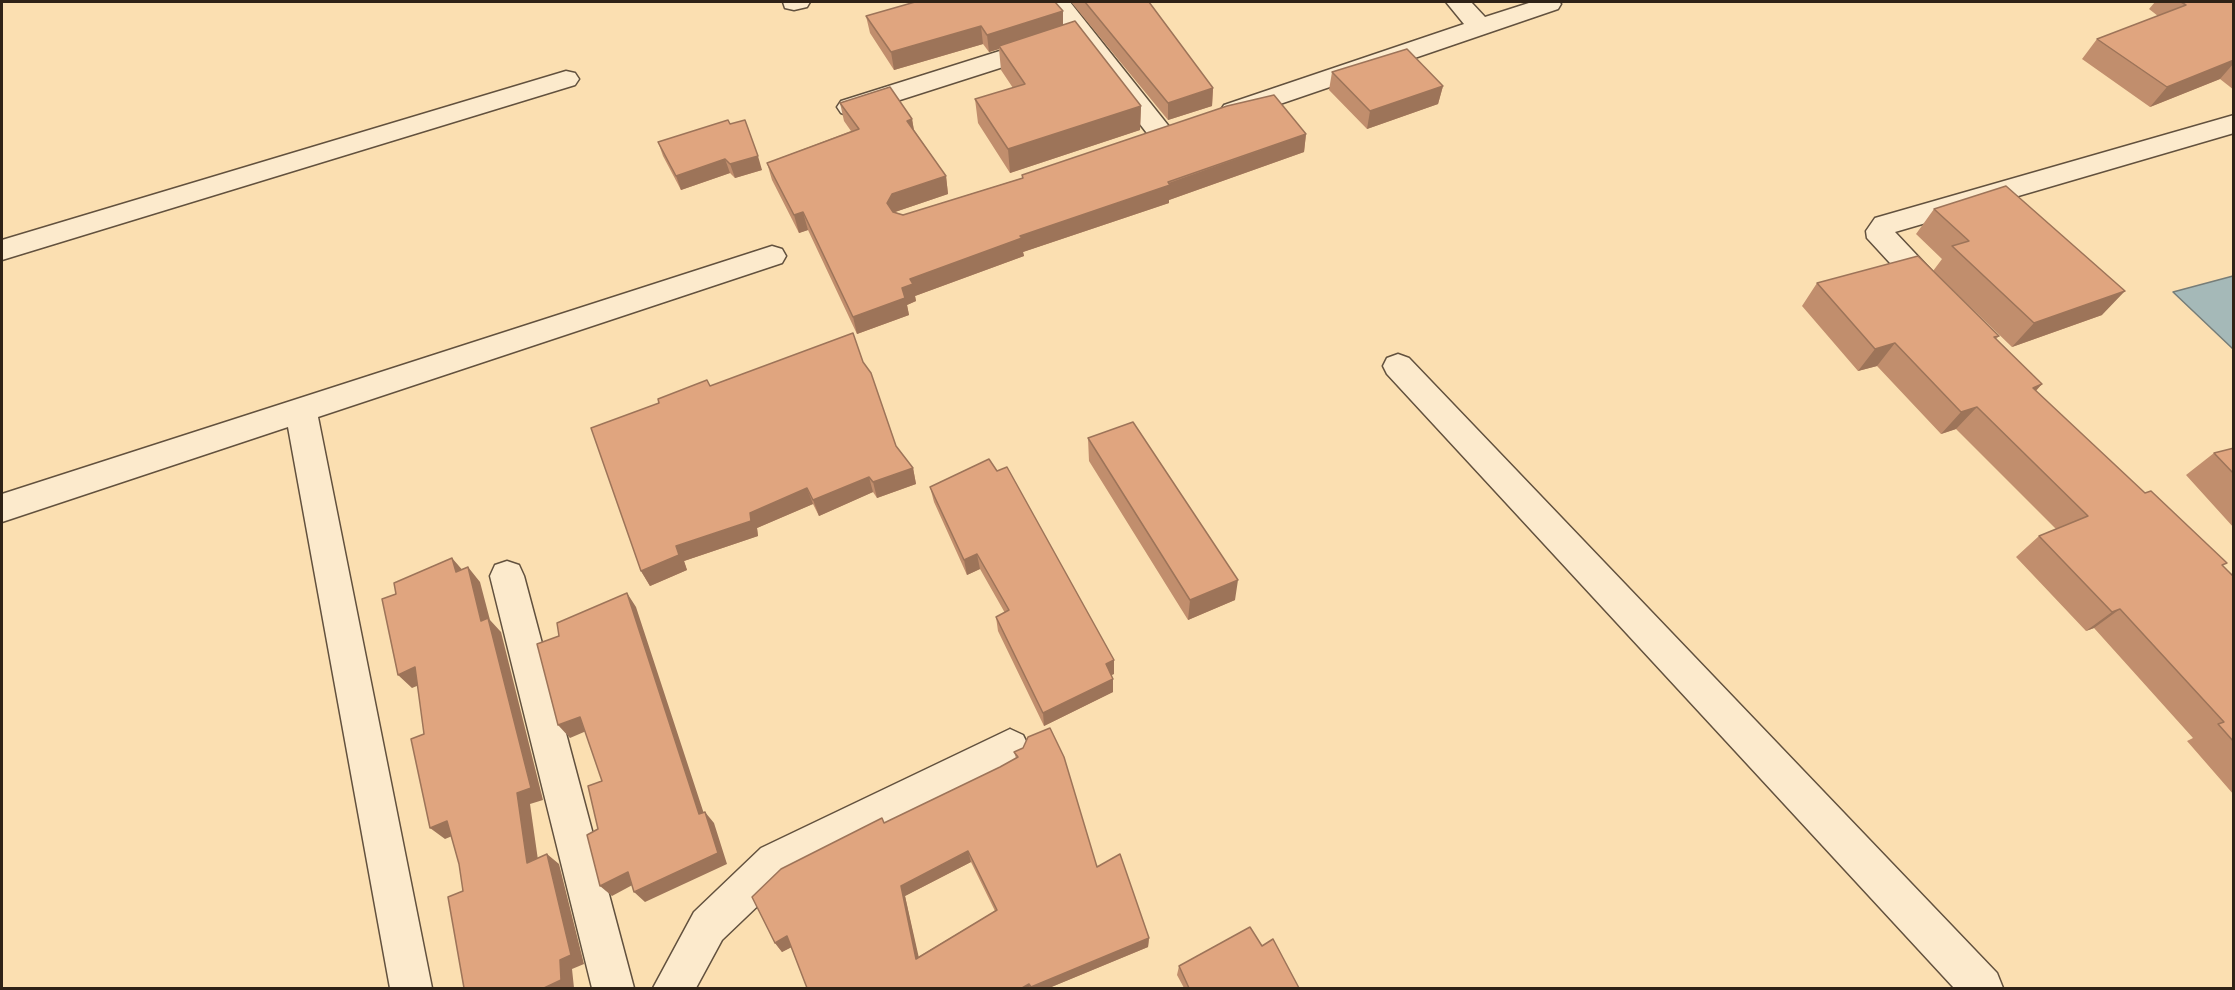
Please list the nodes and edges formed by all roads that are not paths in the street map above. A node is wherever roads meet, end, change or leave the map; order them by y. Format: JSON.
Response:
{"nodes":[{"id":1,"x":1058,"y":2,"type":"edge"},
{"id":2,"x":1458,"y":2,"type":"edge"},
{"id":3,"x":1549,"y":4,"type":"dead end"},
{"id":4,"x":1480,"y":27,"type":"junction"},
{"id":5,"x":1083,"y":33,"type":"junction"},
{"id":6,"x":566,"y":79,"type":"dead end"},
{"id":7,"x":842,"y":110,"type":"edge"},
{"id":8,"x":2234,"y":124,"type":"edge"},
{"id":9,"x":2,"y":250,"type":"edge"},
{"id":10,"x":772,"y":256,"type":"dead end"},
{"id":11,"x":1955,"y":313,"type":"edge"},
{"id":12,"x":1398,"y":366,"type":"dead end"},
{"id":13,"x":302,"y":410,"type":"junction"},
{"id":14,"x":2,"y":508,"type":"edge"},
{"id":15,"x":507,"y":576,"type":"dead end"},
{"id":16,"x":1010,"y":747,"type":"dead end"},
{"id":17,"x":411,"y":988,"type":"edge"},
{"id":18,"x":613,"y":988,"type":"edge"},
{"id":19,"x":674,"y":988,"type":"edge"},
{"id":20,"x":1982,"y":988,"type":"edge"}],
"edges":[{"from":1,"to":5,"type":"street"},
{"from":2,"to":4,"type":"street"},
{"from":3,"to":4,"type":"street"},
{"from":4,"to":5,"type":"street"},
{"from":5,"to":7,"type":"street"},
{"from":6,"to":9,"type":"street"},
{"from":8,"to":11,"type":"street"},
{"from":10,"to":13,"type":"street"},
{"from":12,"to":20,"type":"street"},
{"from":13,"to":14,"type":"street"},
{"from":13,"to":17,"type":"street"},
{"from":15,"to":18,"type":"street"},
{"from":16,"to":19,"type":"street"}]}
